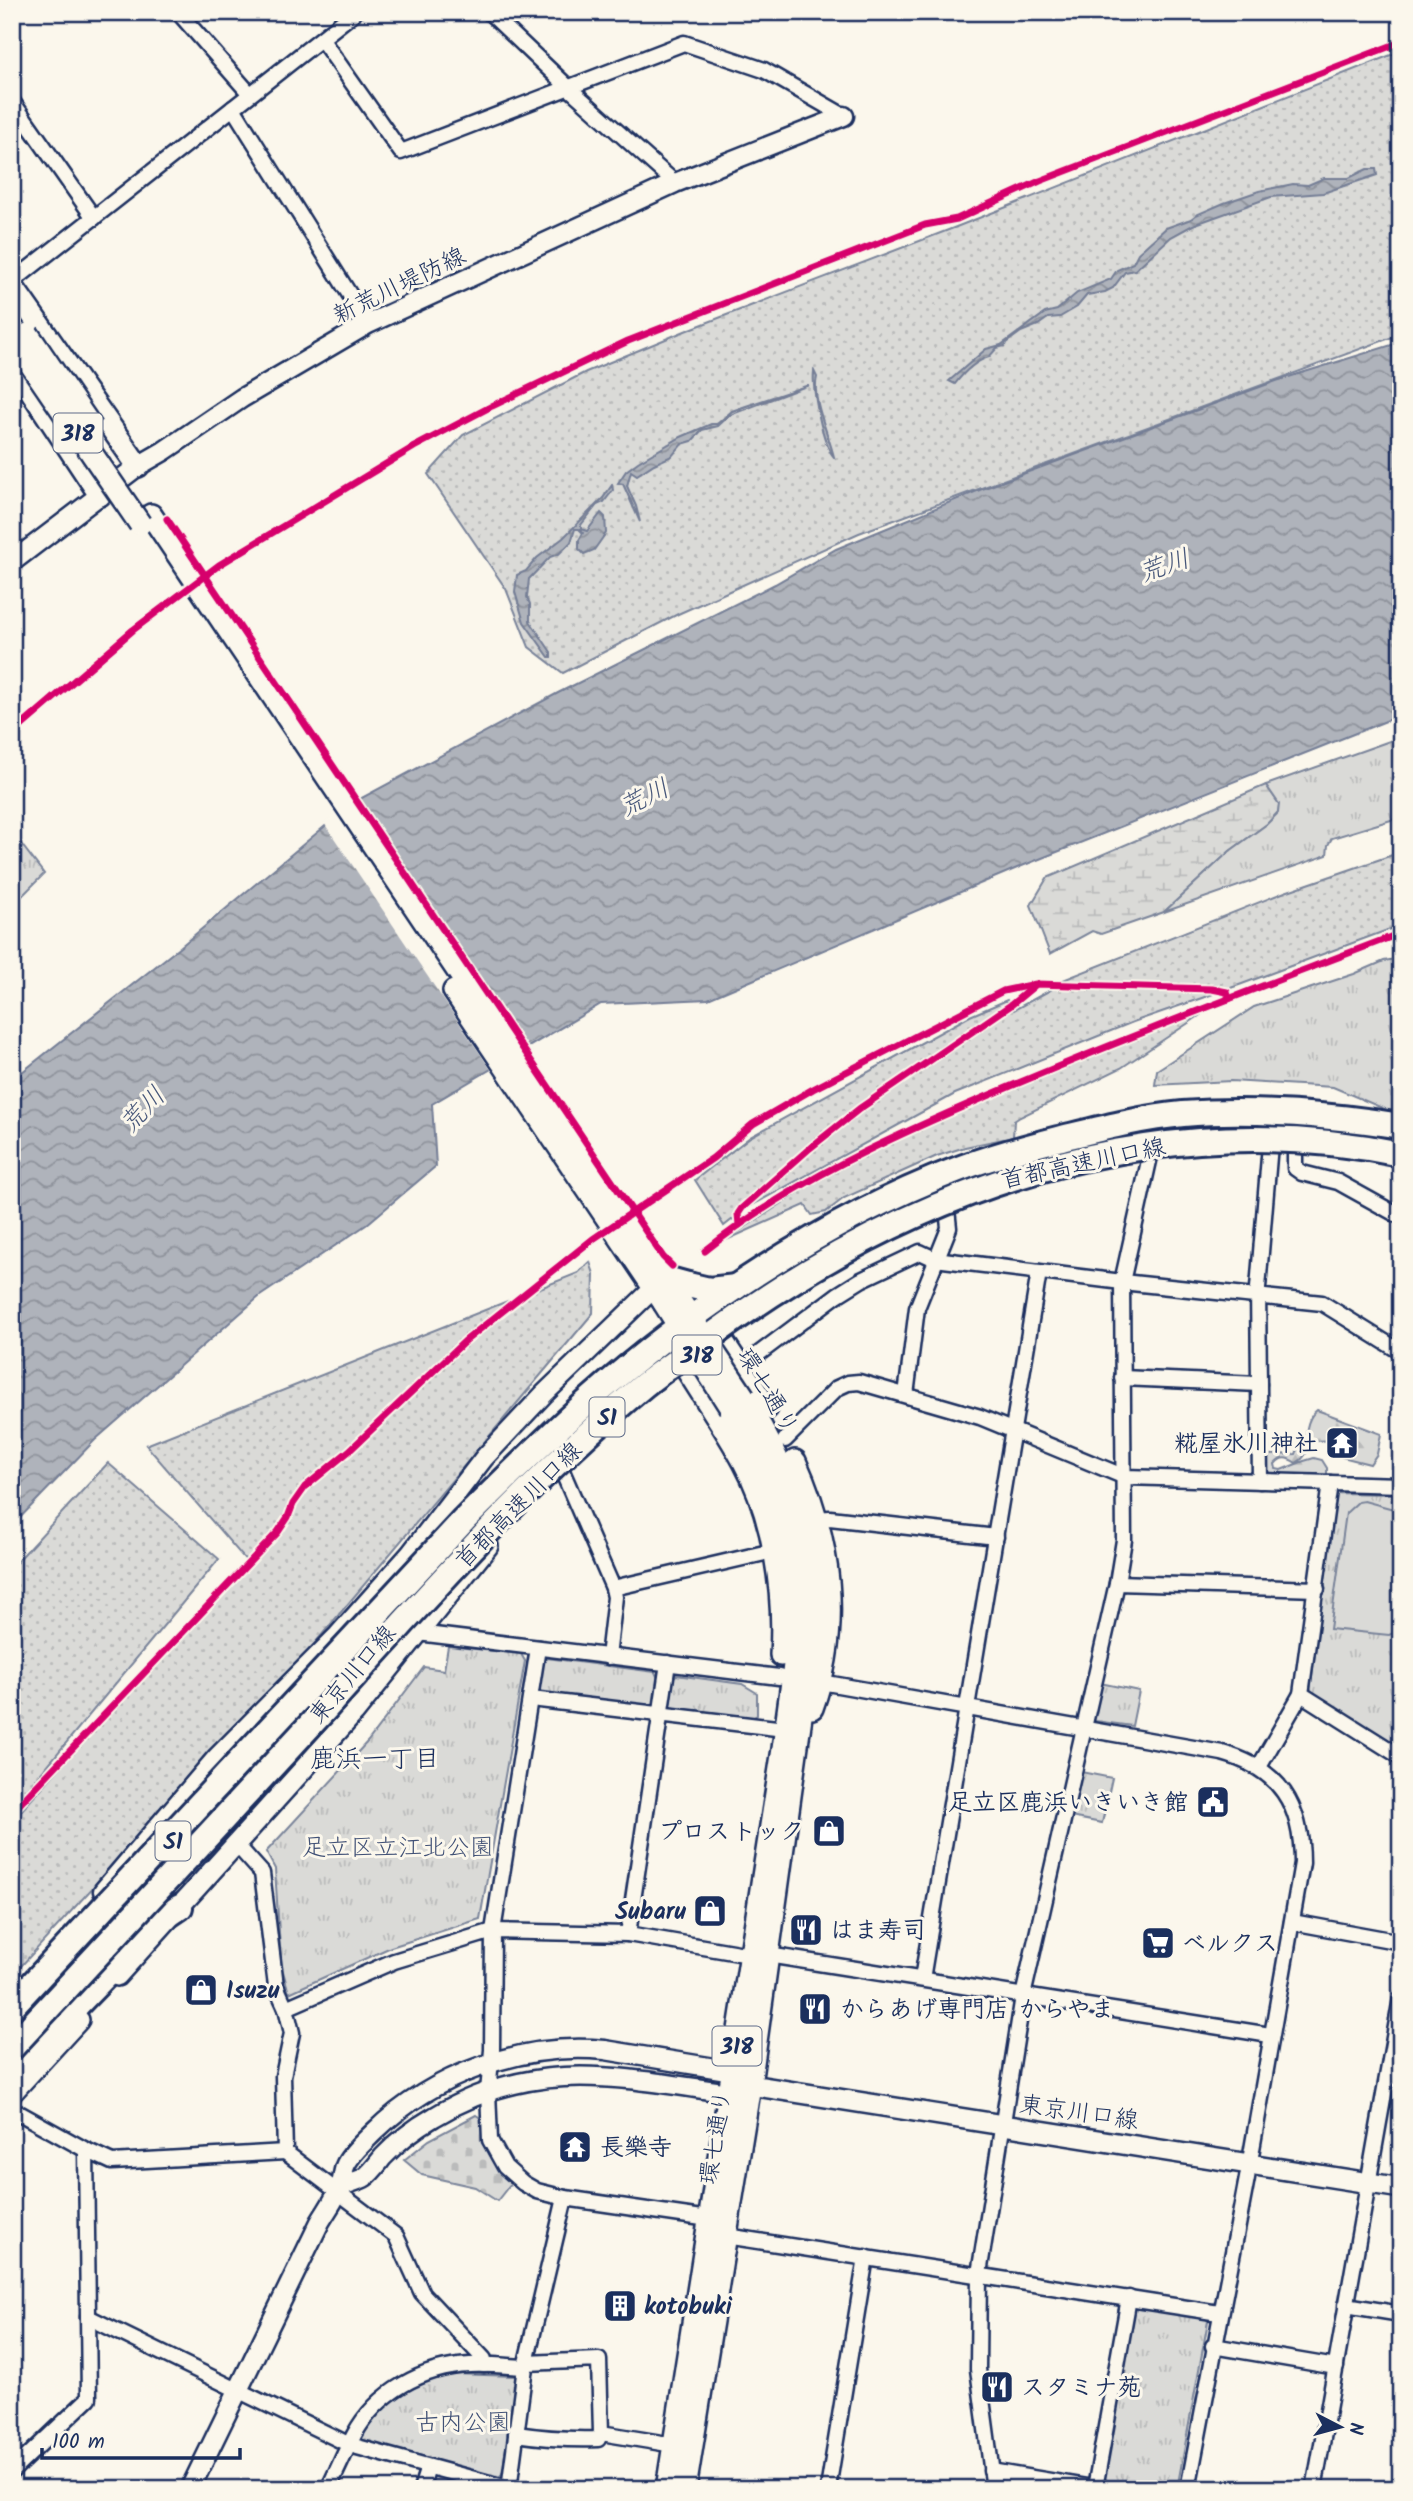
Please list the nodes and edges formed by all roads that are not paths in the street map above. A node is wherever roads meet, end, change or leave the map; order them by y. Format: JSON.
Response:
{"nodes":[{"id":1,"x":178,"y":12,"type":"edge"},
{"id":2,"x":355,"y":12,"type":"edge"},
{"id":3,"x":489,"y":12,"type":"edge"},
{"id":4,"x":322,"y":40,"type":"junction"},
{"id":5,"x":570,"y":89,"type":"junction"},
{"id":6,"x":250,"y":94,"type":"junction"},
{"id":7,"x":12,"y":101,"type":"edge"},
{"id":8,"x":233,"y":108,"type":"junction"},
{"id":9,"x":844,"y":116,"type":"joint"},
{"id":10,"x":675,"y":183,"type":"junction"},
{"id":11,"x":94,"y":218,"type":"junction"},
{"id":12,"x":12,"y":284,"type":"edge"},
{"id":13,"x":12,"y":309,"type":"edge"},
{"id":14,"x":368,"y":324,"type":"junction"},
{"id":15,"x":17,"y":344,"type":"edge"},
{"id":16,"x":138,"y":466,"type":"junction"},
{"id":17,"x":100,"y":495,"type":"junction"},
{"id":18,"x":12,"y":562,"type":"edge"},
{"id":19,"x":1273,"y":1106,"type":"junction"},
{"id":20,"x":1151,"y":1112,"type":"junction"},
{"id":21,"x":1195,"y":1126,"type":"junction"},
{"id":22,"x":1401,"y":1126,"type":"edge"},
{"id":23,"x":1401,"y":1140,"type":"edge"},
{"id":24,"x":1269,"y":1145,"type":"junction"},
{"id":25,"x":1295,"y":1146,"type":"junction"},
{"id":26,"x":1151,"y":1152,"type":"junction"},
{"id":27,"x":1401,"y":1156,"type":"edge"},
{"id":28,"x":947,"y":1209,"type":"junction"},
{"id":29,"x":1401,"y":1217,"type":"edge"},
{"id":30,"x":801,"y":1253,"type":"junction"},
{"id":31,"x":935,"y":1259,"type":"junction"},
{"id":32,"x":1039,"y":1272,"type":"junction"},
{"id":33,"x":1122,"y":1282,"type":"junction"},
{"id":34,"x":665,"y":1286,"type":"junction"},
{"id":35,"x":1258,"y":1296,"type":"junction"},
{"id":36,"x":710,"y":1322,"type":"junction"},
{"id":37,"x":724,"y":1342,"type":"junction"},
{"id":38,"x":673,"y":1347,"type":"junction"},
{"id":39,"x":1401,"y":1352,"type":"edge"},
{"id":40,"x":741,"y":1367,"type":"junction"},
{"id":41,"x":685,"y":1368,"type":"junction"},
{"id":42,"x":1122,"y":1378,"type":"junction"},
{"id":43,"x":1259,"y":1384,"type":"junction"},
{"id":44,"x":905,"y":1395,"type":"junction"},
{"id":45,"x":737,"y":1402,"type":"junction"},
{"id":46,"x":1014,"y":1432,"type":"junction"},
{"id":47,"x":785,"y":1440,"type":"junction"},
{"id":48,"x":563,"y":1473,"type":"junction"},
{"id":49,"x":1125,"y":1477,"type":"junction"},
{"id":50,"x":1260,"y":1481,"type":"junction"},
{"id":51,"x":1330,"y":1483,"type":"junction"},
{"id":52,"x":1401,"y":1485,"type":"edge"},
{"id":53,"x":816,"y":1519,"type":"junction"},
{"id":54,"x":996,"y":1537,"type":"junction"},
{"id":55,"x":774,"y":1551,"type":"junction"},
{"id":56,"x":1117,"y":1583,"type":"junction"},
{"id":57,"x":613,"y":1588,"type":"junction"},
{"id":58,"x":1317,"y":1589,"type":"junction"},
{"id":59,"x":397,"y":1609,"type":"junction"},
{"id":60,"x":418,"y":1633,"type":"junction"},
{"id":61,"x":338,"y":1635,"type":"junction"},
{"id":62,"x":537,"y":1648,"type":"junction"},
{"id":63,"x":608,"y":1657,"type":"junction"},
{"id":64,"x":668,"y":1663,"type":"junction"},
{"id":65,"x":333,"y":1667,"type":"junction"},
{"id":66,"x":779,"y":1677,"type":"junction"},
{"id":67,"x":821,"y":1682,"type":"junction"},
{"id":68,"x":1301,"y":1694,"type":"junction"},
{"id":69,"x":531,"y":1699,"type":"junction"},
{"id":70,"x":968,"y":1707,"type":"junction"},
{"id":71,"x":660,"y":1714,"type":"junction"},
{"id":72,"x":786,"y":1723,"type":"junction"},
{"id":73,"x":1083,"y":1730,"type":"junction"},
{"id":74,"x":796,"y":1750,"type":"junction"},
{"id":75,"x":1401,"y":1757,"type":"edge"},
{"id":76,"x":1259,"y":1767,"type":"junction"},
{"id":77,"x":236,"y":1844,"type":"junction"},
{"id":78,"x":180,"y":1906,"type":"junction"},
{"id":79,"x":1292,"y":1922,"type":"junction"},
{"id":80,"x":493,"y":1931,"type":"junction"},
{"id":81,"x":628,"y":1934,"type":"junction"},
{"id":82,"x":1401,"y":1942,"type":"edge"},
{"id":83,"x":759,"y":1955,"type":"junction"},
{"id":84,"x":922,"y":1979,"type":"junction"},
{"id":85,"x":1023,"y":1996,"type":"junction"},
{"id":86,"x":12,"y":1998,"type":"edge"},
{"id":87,"x":1401,"y":1998,"type":"edge"},
{"id":88,"x":12,"y":2006,"type":"edge"},
{"id":89,"x":286,"y":2008,"type":"junction"},
{"id":90,"x":12,"y":2014,"type":"edge"},
{"id":91,"x":12,"y":2023,"type":"edge"},
{"id":92,"x":1270,"y":2035,"type":"junction"},
{"id":93,"x":1397,"y":2038,"type":"edge"},
{"id":94,"x":12,"y":2047,"type":"edge"},
{"id":95,"x":490,"y":2064,"type":"junction"},
{"id":96,"x":733,"y":2071,"type":"junction"},
{"id":97,"x":12,"y":2072,"type":"edge"},
{"id":98,"x":750,"y":2085,"type":"junction"},
{"id":99,"x":488,"y":2091,"type":"junction"},
{"id":100,"x":12,"y":2093,"type":"edge"},
{"id":101,"x":730,"y":2093,"type":"junction"},
{"id":102,"x":12,"y":2109,"type":"edge"},
{"id":103,"x":1001,"y":2125,"type":"junction"},
{"id":104,"x":86,"y":2150,"type":"junction"},
{"id":105,"x":285,"y":2152,"type":"junction"},
{"id":106,"x":1249,"y":2163,"type":"junction"},
{"id":107,"x":1367,"y":2182,"type":"junction"},
{"id":108,"x":1401,"y":2188,"type":"edge"},
{"id":109,"x":339,"y":2189,"type":"junction"},
{"id":110,"x":565,"y":2198,"type":"junction"},
{"id":111,"x":709,"y":2219,"type":"junction"},
{"id":112,"x":726,"y":2236,"type":"junction"},
{"id":113,"x":866,"y":2257,"type":"junction"},
{"id":114,"x":979,"y":2274,"type":"junction"},
{"id":115,"x":1129,"y":2298,"type":"junction"},
{"id":116,"x":1346,"y":2305,"type":"junction"},
{"id":117,"x":1219,"y":2313,"type":"junction"},
{"id":118,"x":1401,"y":2314,"type":"edge"},
{"id":119,"x":88,"y":2317,"type":"junction"},
{"id":120,"x":1213,"y":2346,"type":"junction"},
{"id":121,"x":484,"y":2365,"type":"junction"},
{"id":122,"x":525,"y":2365,"type":"junction"},
{"id":123,"x":1336,"y":2367,"type":"junction"},
{"id":124,"x":239,"y":2390,"type":"junction"},
{"id":125,"x":601,"y":2433,"type":"junction"},
{"id":126,"x":516,"y":2434,"type":"junction"},
{"id":127,"x":350,"y":2445,"type":"junction"},
{"id":128,"x":674,"y":2445,"type":"junction"},
{"id":129,"x":428,"y":2467,"type":"junction"},
{"id":130,"x":12,"y":2471,"type":"edge"},
{"id":131,"x":991,"y":2471,"type":"junction"},
{"id":132,"x":1098,"y":2488,"type":"edge"},
{"id":133,"x":190,"y":2489,"type":"edge"},
{"id":134,"x":328,"y":2489,"type":"edge"},
{"id":135,"x":421,"y":2489,"type":"edge"},
{"id":136,"x":509,"y":2489,"type":"edge"},
{"id":137,"x":667,"y":2489,"type":"edge"},
{"id":138,"x":685,"y":2489,"type":"edge"},
{"id":139,"x":828,"y":2489,"type":"edge"},
{"id":140,"x":994,"y":2489,"type":"edge"},
{"id":141,"x":1188,"y":2489,"type":"edge"},
{"id":142,"x":1314,"y":2489,"type":"edge"}],
"edges":[{"from":1,"to":6,"type":"street"},
{"from":2,"to":4,"type":"street"},
{"from":3,"to":5,"type":"street"},
{"from":4,"to":5,"type":"street"},
{"from":4,"to":6,"type":"street"},
{"from":5,"to":9,"type":"street"},
{"from":5,"to":10,"type":"street"},
{"from":6,"to":8,"type":"street"},
{"from":7,"to":11,"type":"street"},
{"from":8,"to":11,"type":"street"},
{"from":8,"to":14,"type":"street"},
{"from":9,"to":10,"type":"street","name":"新荒川堤防線"},
{"from":10,"to":14,"type":"street","name":"新荒川堤防線"},
{"from":11,"to":12,"type":"street"},
{"from":12,"to":16,"type":"main road"},
{"from":13,"to":15,"type":"main road","name":"環七通り","number":"318"},
{"from":14,"to":16,"type":"street","name":"新荒川堤防線"},
{"from":15,"to":17,"type":"main road"},
{"from":15,"to":34,"type":"main road","name":"環七通り","number":"318","bridge":true},
{"from":16,"to":17,"type":"street","name":"新荒川堤防線"},
{"from":17,"to":18,"type":"street","name":"新荒川堤防線"},
{"from":19,"to":20,"type":"street"},
{"from":19,"to":23,"type":"street"},
{"from":19,"to":24,"type":"street"},
{"from":20,"to":26,"type":"street"},
{"from":20,"to":30,"type":"street"},
{"from":21,"to":23,"type":"highway"},
{"from":21,"to":30,"type":"highway","bridge":true},
{"from":21,"to":34,"type":"highway","bridge":true},
{"from":22,"to":88,"type":"highway","name":"首都高速川口線","number":"S1","bridge":true},
{"from":24,"to":25,"type":"street"},
{"from":24,"to":26,"type":"street"},
{"from":24,"to":35,"type":"street"},
{"from":25,"to":27,"type":"street"},
{"from":25,"to":29,"type":"street"},
{"from":26,"to":28,"type":"street"},
{"from":26,"to":33,"type":"street"},
{"from":27,"to":94,"type":"highway","name":"首都高速川口線","number":"S1","bridge":true},
{"from":28,"to":31,"type":"street"},
{"from":28,"to":37,"type":"street"},
{"from":30,"to":36,"type":"street"},
{"from":31,"to":32,"type":"street"},
{"from":31,"to":40,"type":"street"},
{"from":31,"to":44,"type":"street"},
{"from":32,"to":33,"type":"street"},
{"from":32,"to":46,"type":"street"},
{"from":33,"to":35,"type":"street"},
{"from":33,"to":42,"type":"street"},
{"from":34,"to":45,"type":"main road","name":"環七通り","number":"318","bridge":true},
{"from":34,"to":61,"type":"street"},
{"from":35,"to":39,"type":"street"},
{"from":35,"to":43,"type":"street"},
{"from":36,"to":37,"type":"main road","number":"318"},
{"from":36,"to":38,"type":"main road","name":"東京川口線"},
{"from":37,"to":40,"type":"main road","number":"318"},
{"from":37,"to":41,"type":"main road","name":"東京川口線"},
{"from":38,"to":41,"type":"main road","number":"318"},
{"from":38,"to":59,"type":"main road","name":"東京川口線"},
{"from":40,"to":47,"type":"main road","number":"318"},
{"from":41,"to":48,"type":"main road","name":"東京川口線"},
{"from":41,"to":55,"type":"main road","number":"318"},
{"from":42,"to":43,"type":"street"},
{"from":42,"to":49,"type":"street"},
{"from":43,"to":50,"type":"street"},
{"from":44,"to":46,"type":"street"},
{"from":44,"to":47,"type":"street"},
{"from":45,"to":72,"type":"main road","name":"環七通り","number":"318"},
{"from":45,"to":74,"type":"main road","name":"環七通り","number":"318"},
{"from":46,"to":49,"type":"street"},
{"from":46,"to":54,"type":"street"},
{"from":47,"to":53,"type":"main road","number":"318"},
{"from":48,"to":57,"type":"street"},
{"from":48,"to":60,"type":"main road","name":"東京川口線"},
{"from":49,"to":50,"type":"street"},
{"from":49,"to":56,"type":"street"},
{"from":50,"to":51,"type":"street"},
{"from":51,"to":52,"type":"street"},
{"from":51,"to":58,"type":"street"},
{"from":53,"to":54,"type":"street"},
{"from":53,"to":67,"type":"main road","number":"318"},
{"from":54,"to":70,"type":"street"},
{"from":55,"to":57,"type":"street"},
{"from":55,"to":66,"type":"main road","number":"318"},
{"from":56,"to":58,"type":"street"},
{"from":56,"to":73,"type":"street"},
{"from":57,"to":63,"type":"street"},
{"from":58,"to":68,"type":"street"},
{"from":59,"to":65,"type":"highway","number":"S1"},
{"from":59,"to":91,"type":"main road","name":"東京川口線"},
{"from":60,"to":62,"type":"street"},
{"from":60,"to":77,"type":"main road","name":"東京川口線"},
{"from":61,"to":65,"type":"highway"},
{"from":61,"to":86,"type":"street"},
{"from":62,"to":63,"type":"street"},
{"from":62,"to":69,"type":"street"},
{"from":63,"to":64,"type":"street"},
{"from":64,"to":66,"type":"street"},
{"from":64,"to":71,"type":"street"},
{"from":65,"to":90,"type":"highway","number":"S1","bridge":true},
{"from":66,"to":72,"type":"main road","number":"318"},
{"from":67,"to":70,"type":"street"},
{"from":67,"to":74,"type":"main road","number":"318"},
{"from":68,"to":75,"type":"street"},
{"from":68,"to":76,"type":"street"},
{"from":69,"to":71,"type":"street"},
{"from":69,"to":80,"type":"street"},
{"from":70,"to":73,"type":"street"},
{"from":70,"to":84,"type":"street"},
{"from":71,"to":72,"type":"street"},
{"from":71,"to":81,"type":"street"},
{"from":72,"to":83,"type":"main road","name":"環七通り","number":"318"},
{"from":73,"to":76,"type":"street"},
{"from":73,"to":85,"type":"street"},
{"from":74,"to":83,"type":"main road","name":"環七通り","number":"318"},
{"from":76,"to":79,"type":"street"},
{"from":77,"to":78,"type":"main road","name":"東京川口線"},
{"from":77,"to":89,"type":"street"},
{"from":78,"to":97,"type":"highway"},
{"from":78,"to":100,"type":"main road","name":"東京川口線"},
{"from":79,"to":82,"type":"street"},
{"from":79,"to":92,"type":"street"},
{"from":80,"to":81,"type":"street"},
{"from":80,"to":89,"type":"street"},
{"from":80,"to":95,"type":"street"},
{"from":81,"to":83,"type":"street"},
{"from":83,"to":84,"type":"street"},
{"from":83,"to":96,"type":"main road","name":"環七通り","number":"318"},
{"from":83,"to":98,"type":"main road","name":"環七通り","number":"318"},
{"from":84,"to":85,"type":"street"},
{"from":85,"to":92,"type":"street"},
{"from":85,"to":103,"type":"street"},
{"from":87,"to":93,"type":"street"},
{"from":89,"to":105,"type":"street"},
{"from":92,"to":106,"type":"street"},
{"from":93,"to":107,"type":"street"},
{"from":95,"to":96,"type":"street"},
{"from":95,"to":99,"type":"street"},
{"from":95,"to":109,"type":"street"},
{"from":96,"to":98,"type":"main road"},
{"from":96,"to":101,"type":"main road","name":"環七通り","number":"318"},
{"from":98,"to":101,"type":"main road"},
{"from":98,"to":103,"type":"main road","name":"東京川口線"},
{"from":98,"to":112,"type":"main road","name":"環七通り","number":"318"},
{"from":99,"to":101,"type":"street"},
{"from":99,"to":109,"type":"street"},
{"from":99,"to":110,"type":"street"},
{"from":101,"to":111,"type":"main road","name":"環七通り","number":"318"},
{"from":102,"to":104,"type":"street"},
{"from":103,"to":106,"type":"main road","name":"東京川口線"},
{"from":103,"to":114,"type":"street"},
{"from":104,"to":105,"type":"street"},
{"from":104,"to":119,"type":"street"},
{"from":105,"to":109,"type":"street"},
{"from":106,"to":107,"type":"main road","name":"東京川口線"},
{"from":106,"to":117,"type":"street"},
{"from":107,"to":108,"type":"main road","name":"東京川口線"},
{"from":107,"to":116,"type":"street"},
{"from":109,"to":121,"type":"street"},
{"from":109,"to":124,"type":"street"},
{"from":110,"to":111,"type":"street"},
{"from":110,"to":122,"type":"street"},
{"from":111,"to":128,"type":"main road","name":"環七通り","number":"318"},
{"from":112,"to":113,"type":"street"},
{"from":112,"to":138,"type":"main road","name":"環七通り","number":"318"},
{"from":113,"to":114,"type":"street"},
{"from":113,"to":139,"type":"street"},
{"from":114,"to":115,"type":"street"},
{"from":114,"to":131,"type":"street"},
{"from":115,"to":117,"type":"street"},
{"from":115,"to":132,"type":"street"},
{"from":116,"to":118,"type":"street"},
{"from":116,"to":123,"type":"street"},
{"from":117,"to":120,"type":"street"},
{"from":119,"to":124,"type":"street"},
{"from":119,"to":130,"type":"street"},
{"from":120,"to":123,"type":"street"},
{"from":120,"to":141,"type":"street"},
{"from":121,"to":122,"type":"street"},
{"from":121,"to":127,"type":"street"},
{"from":122,"to":125,"type":"street"},
{"from":122,"to":126,"type":"street"},
{"from":123,"to":142,"type":"street"},
{"from":124,"to":127,"type":"street"},
{"from":124,"to":133,"type":"street"},
{"from":125,"to":126,"type":"street"},
{"from":125,"to":128,"type":"street"},
{"from":126,"to":136,"type":"street"},
{"from":127,"to":129,"type":"street"},
{"from":127,"to":134,"type":"street"},
{"from":128,"to":137,"type":"main road","name":"環七通り","number":"318"},
{"from":129,"to":135,"type":"street"},
{"from":129,"to":136,"type":"street"},
{"from":131,"to":132,"type":"street"},
{"from":131,"to":140,"type":"street"}]}
